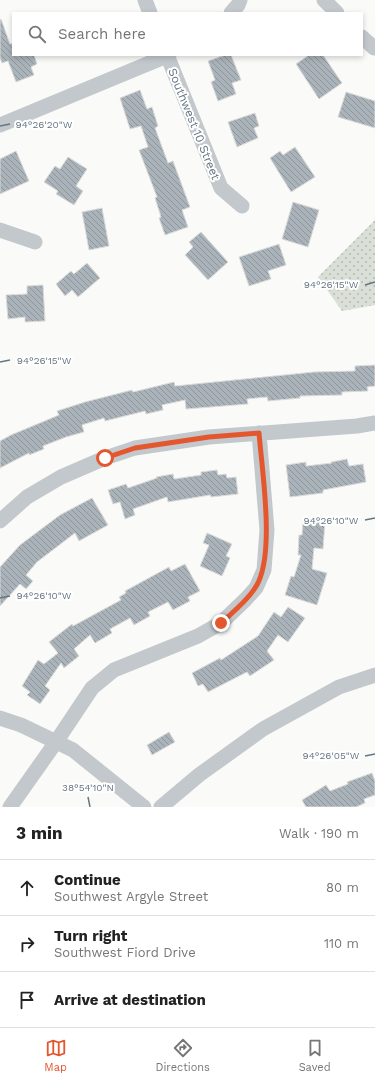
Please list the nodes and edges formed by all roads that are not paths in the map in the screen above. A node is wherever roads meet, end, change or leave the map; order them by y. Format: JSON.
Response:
{"nodes":[{"id":1,"x":145,"y":0,"type":"edge"},
{"id":2,"x":240,"y":0,"type":"edge"},
{"id":3,"x":324,"y":0,"type":"edge"},
{"id":4,"x":150,"y":12,"type":"edge"},
{"id":5,"x":231,"y":12,"type":"edge"},
{"id":6,"x":336,"y":12,"type":"edge"},
{"id":7,"x":363,"y":38,"type":"edge"},
{"id":8,"x":374,"y":48,"type":"dead end"},
{"id":9,"x":165,"y":56,"type":"edge"},
{"id":10,"x":167,"y":56,"type":"edge"},
{"id":11,"x":0,"y":125,"type":"edge"},
{"id":12,"x":242,"y":206,"type":"dead end"},
{"id":13,"x":0,"y":230,"type":"edge"},
{"id":14,"x":35,"y":242,"type":"dead end"},
{"id":15,"x":375,"y":423,"type":"edge"},
{"id":16,"x":259,"y":433,"type":"junction"},
{"id":17,"x":0,"y":521,"type":"edge"},
{"id":18,"x":375,"y":675,"type":"edge"},
{"id":19,"x":0,"y":718,"type":"edge"},
{"id":20,"x":56,"y":742,"type":"junction"},
{"id":21,"x":10,"y":807,"type":"edge"},
{"id":22,"x":144,"y":807,"type":"edge"},
{"id":23,"x":161,"y":807,"type":"edge"}],
"edges":[{"from":1,"to":4,"type":"street"},
{"from":2,"to":5,"type":"street"},
{"from":3,"to":6,"type":"street"},
{"from":7,"to":8,"type":"street"},
{"from":9,"to":11,"type":"street"},
{"from":10,"to":12,"type":"street","name":"Southwest 10 Street"},
{"from":13,"to":14,"type":"street"},
{"from":15,"to":16,"type":"street"},
{"from":16,"to":17,"type":"street"},
{"from":16,"to":20,"type":"street"},
{"from":18,"to":23,"type":"street"},
{"from":19,"to":20,"type":"street"},
{"from":20,"to":21,"type":"street"},
{"from":20,"to":22,"type":"street"}]}
